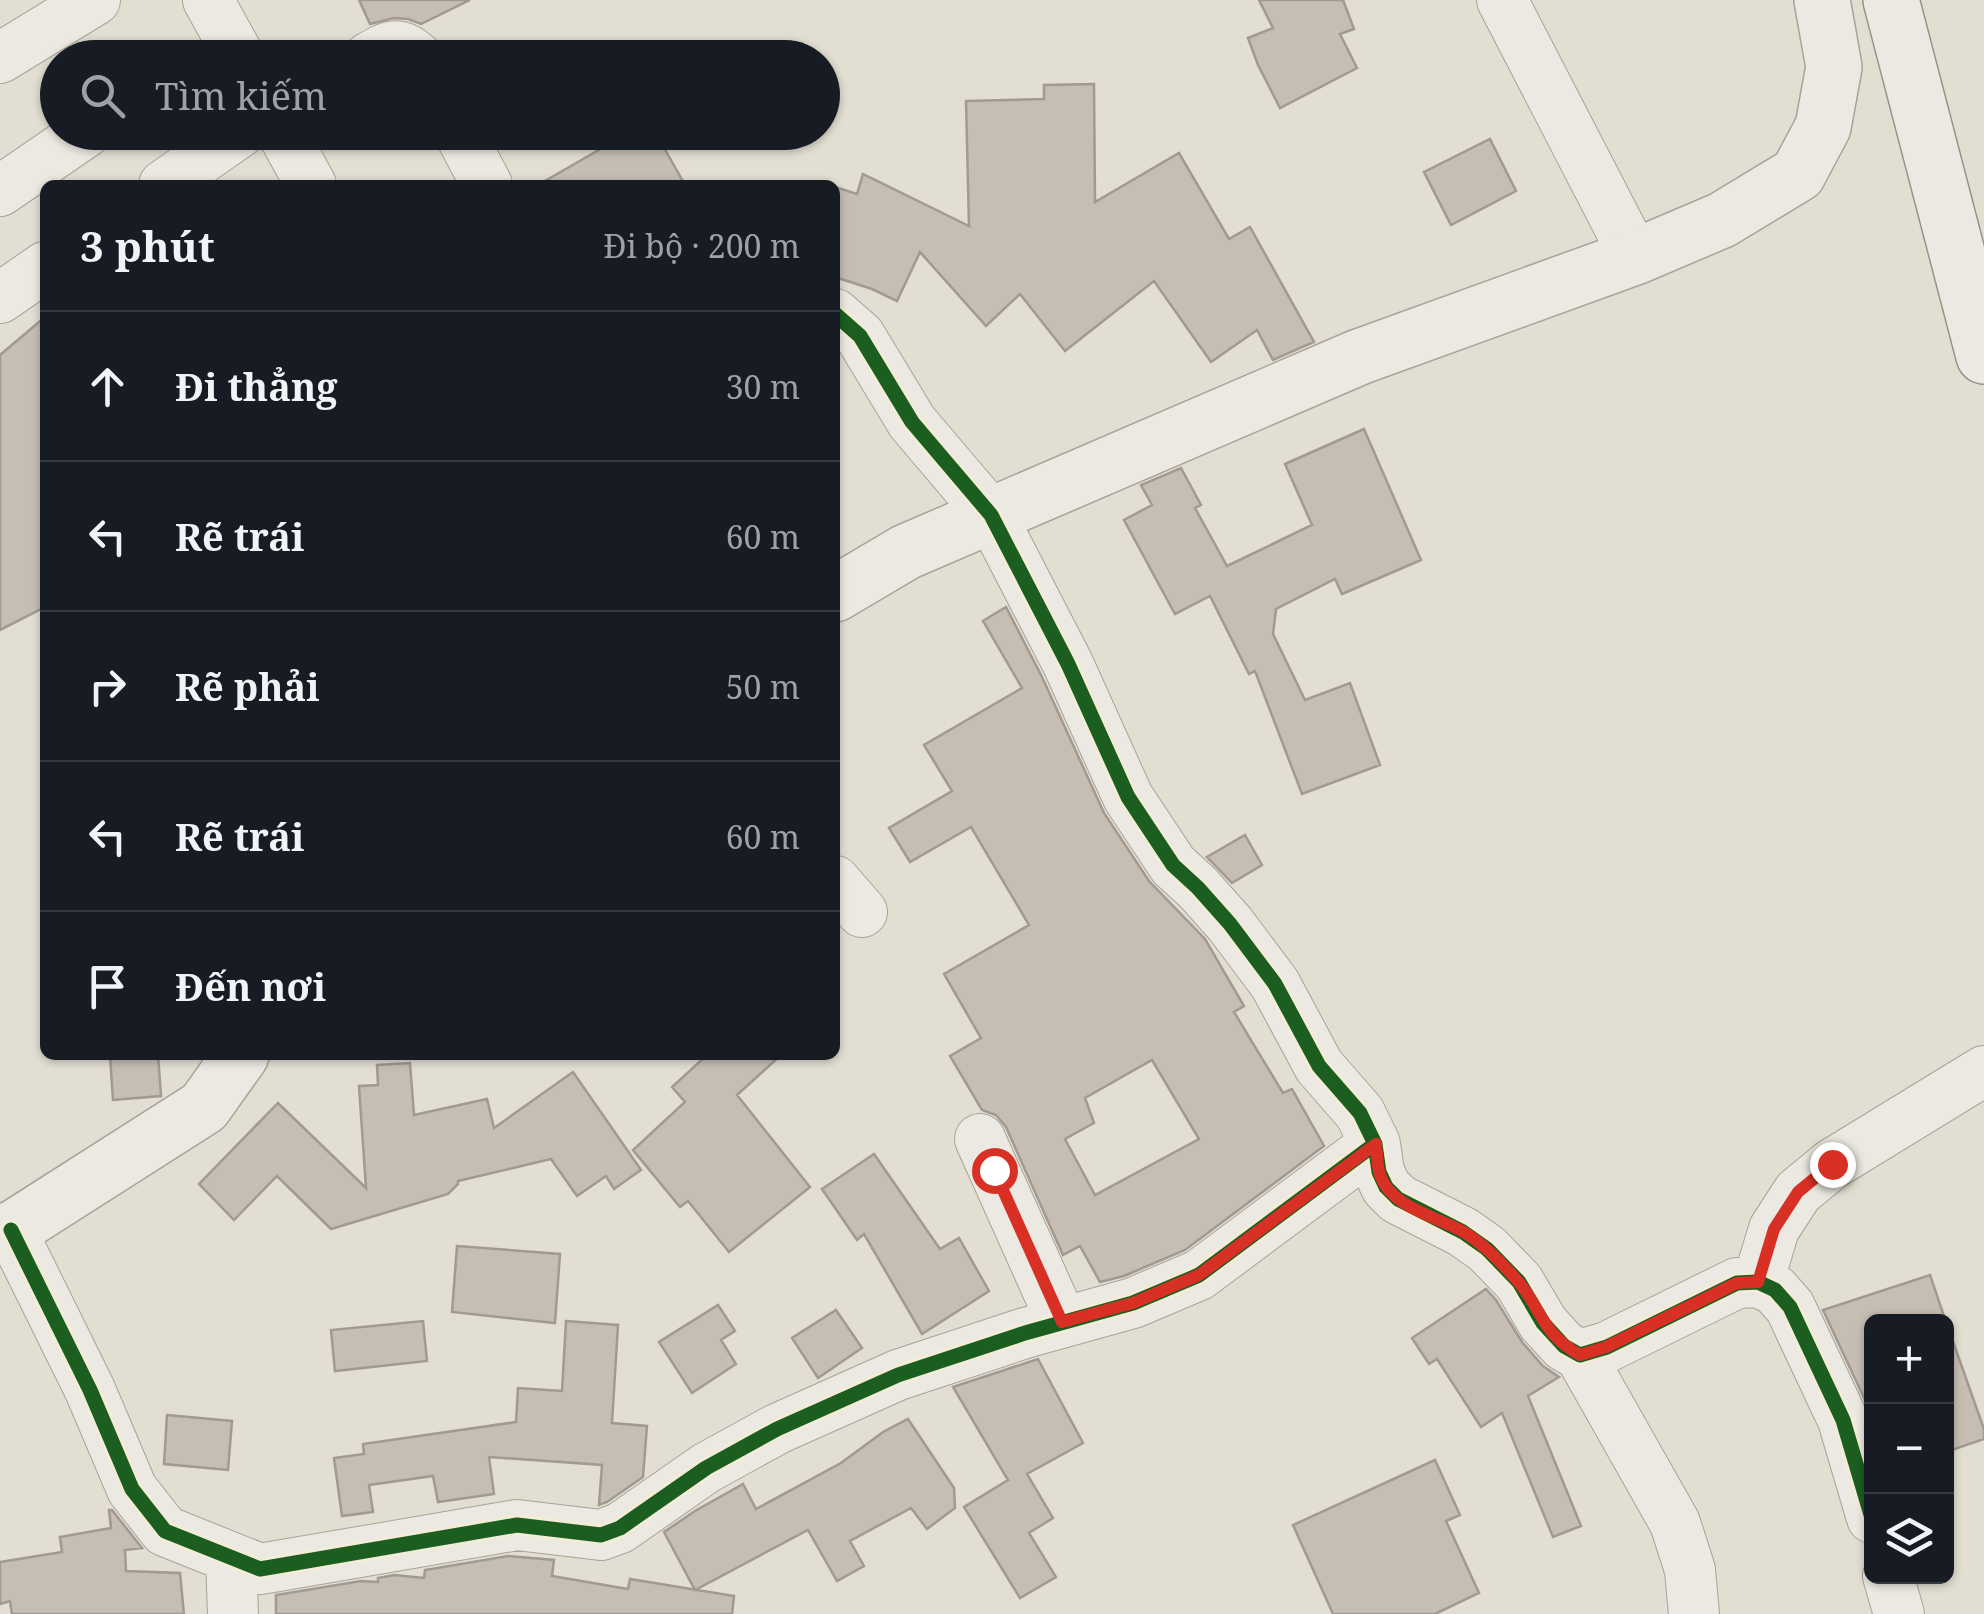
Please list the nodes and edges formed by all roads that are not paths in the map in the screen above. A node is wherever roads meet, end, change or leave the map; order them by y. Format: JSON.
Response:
{"nodes":[{"id":1,"x":95,"y":0,"type":"edge"},
{"id":2,"x":208,"y":0,"type":"edge"},
{"id":3,"x":1502,"y":0,"type":"edge"},
{"id":4,"x":1822,"y":0,"type":"edge"},
{"id":5,"x":1891,"y":0,"type":"edge"},
{"id":6,"x":230,"y":40,"type":"edge"},
{"id":7,"x":0,"y":58,"type":"edge"},
{"id":8,"x":60,"y":150,"type":"edge"},
{"id":9,"x":214,"y":150,"type":"edge"},
{"id":10,"x":292,"y":150,"type":"edge"},
{"id":11,"x":469,"y":150,"type":"edge"},
{"id":12,"x":171,"y":180,"type":"edge"},
{"id":13,"x":307,"y":180,"type":"edge"},
{"id":14,"x":484,"y":180,"type":"edge"},
{"id":15,"x":0,"y":192,"type":"edge"},
{"id":16,"x":1635,"y":257,"type":"junction"},
{"id":17,"x":40,"y":270,"type":"edge"},
{"id":18,"x":0,"y":298,"type":"edge"},
{"id":19,"x":840,"y":318,"type":"edge"},
{"id":20,"x":1984,"y":356,"type":"edge"},
{"id":21,"x":990,"y":516,"type":"junction"},
{"id":22,"x":840,"y":591,"type":"edge"},
{"id":23,"x":237,"y":1060,"type":"edge"},
{"id":24,"x":1984,"y":1071,"type":"edge"},
{"id":25,"x":980,"y":1139,"type":"dead end"},
{"id":26,"x":1376,"y":1144,"type":"junction"},
{"id":27,"x":6,"y":1230,"type":"edge"},
{"id":28,"x":1758,"y":1282,"type":"junction"},
{"id":29,"x":1062,"y":1322,"type":"junction"},
{"id":30,"x":1580,"y":1355,"type":"junction"},
{"id":31,"x":1865,"y":1494,"type":"edge"},
{"id":32,"x":231,"y":1559,"type":"junction"},
{"id":33,"x":1890,"y":1584,"type":"edge"},
{"id":34,"x":233,"y":1614,"type":"edge"},
{"id":35,"x":1694,"y":1614,"type":"edge"},
{"id":36,"x":1899,"y":1614,"type":"edge"}],
"edges":[{"from":1,"to":7,"type":"street"},
{"from":2,"to":6,"type":"street"},
{"from":3,"to":16,"type":"street"},
{"from":4,"to":16,"type":"street"},
{"from":5,"to":20,"type":"street"},
{"from":8,"to":15,"type":"street"},
{"from":9,"to":12,"type":"street"},
{"from":10,"to":13,"type":"street"},
{"from":11,"to":14,"type":"street"},
{"from":16,"to":21,"type":"street"},
{"from":17,"to":18,"type":"street"},
{"from":19,"to":21,"type":"street"},
{"from":21,"to":22,"type":"street"},
{"from":21,"to":26,"type":"street"},
{"from":23,"to":27,"type":"street"},
{"from":24,"to":28,"type":"street"},
{"from":25,"to":29,"type":"street"},
{"from":26,"to":29,"type":"street"},
{"from":26,"to":30,"type":"street"},
{"from":27,"to":32,"type":"street"},
{"from":28,"to":30,"type":"street"},
{"from":28,"to":31,"type":"street"},
{"from":29,"to":32,"type":"street"},
{"from":30,"to":35,"type":"street"},
{"from":32,"to":34,"type":"street"},
{"from":33,"to":36,"type":"street"}]}
